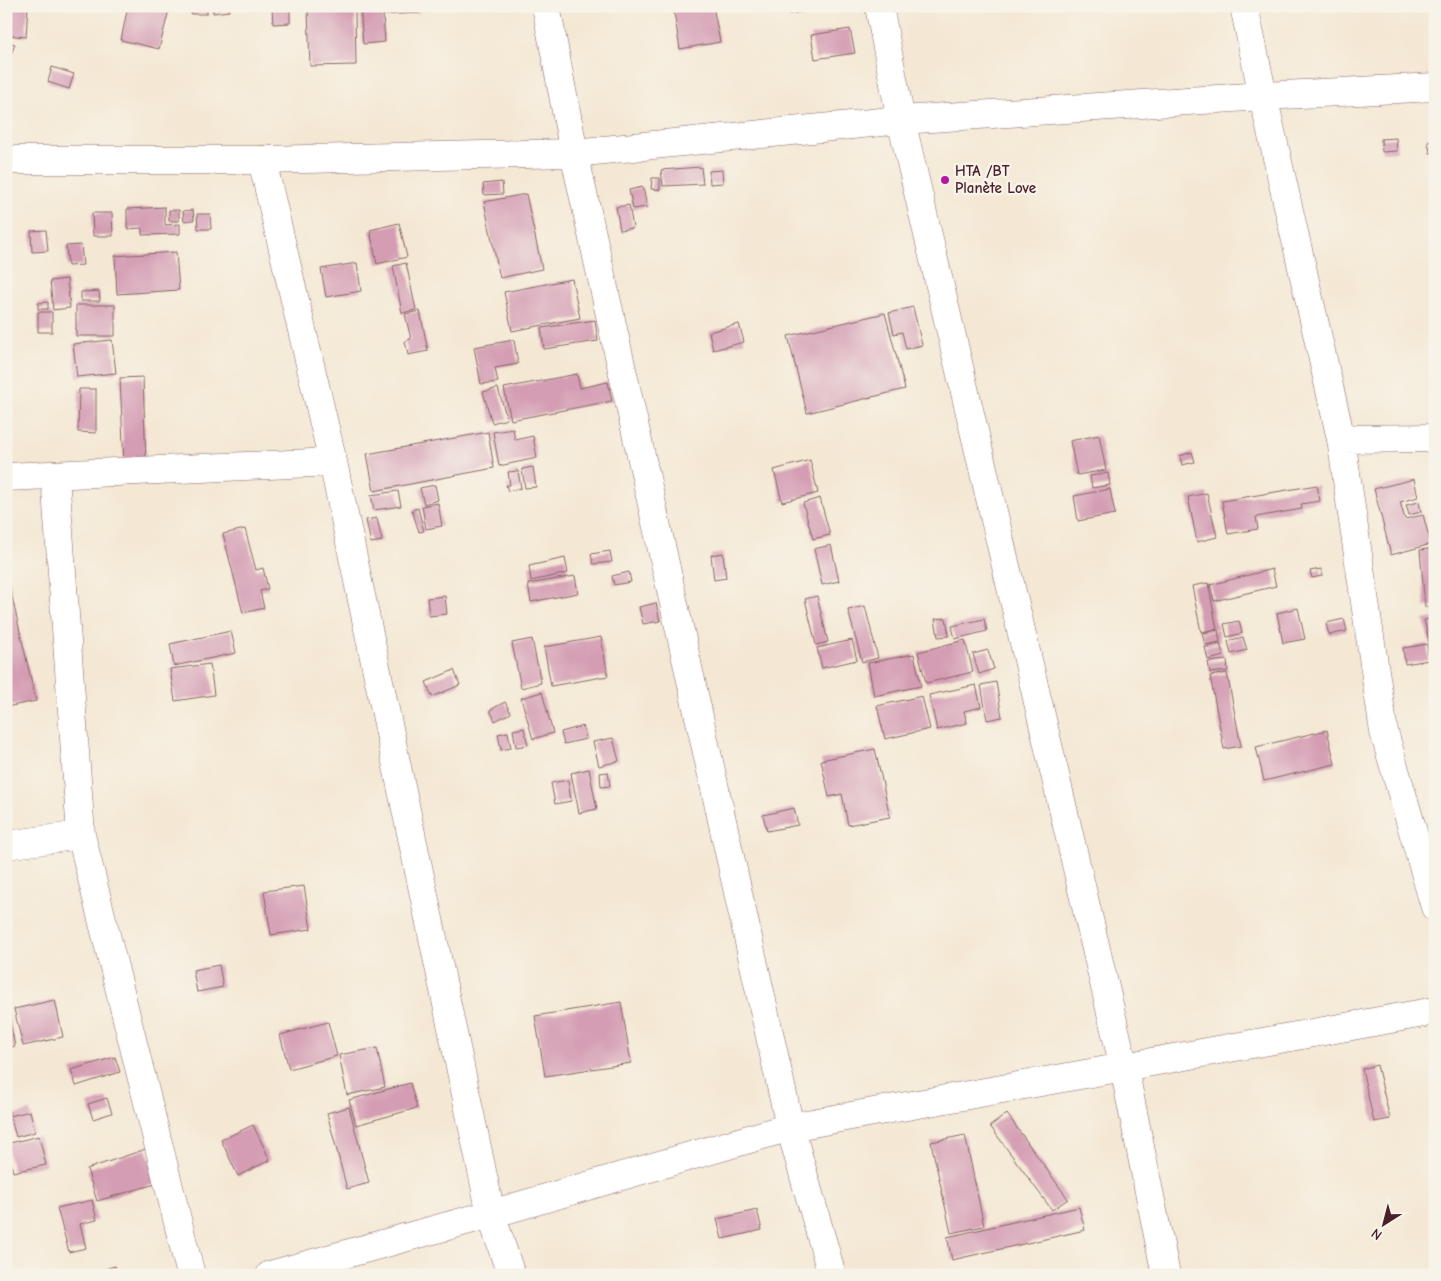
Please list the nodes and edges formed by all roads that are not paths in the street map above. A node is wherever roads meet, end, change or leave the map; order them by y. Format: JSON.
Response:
{"nodes":[{"id":1,"x":546,"y":6,"type":"edge"},
{"id":2,"x":879,"y":6,"type":"edge"},
{"id":3,"x":1244,"y":6,"type":"edge"},
{"id":4,"x":1435,"y":87,"type":"edge"},
{"id":5,"x":1262,"y":96,"type":"junction"},
{"id":6,"x":901,"y":120,"type":"junction"},
{"id":7,"x":574,"y":153,"type":"junction"},
{"id":8,"x":6,"y":160,"type":"edge"},
{"id":9,"x":262,"y":160,"type":"junction"},
{"id":10,"x":1435,"y":438,"type":"edge"},
{"id":11,"x":1340,"y":439,"type":"junction"},
{"id":12,"x":334,"y":462,"type":"junction"},
{"id":13,"x":55,"y":476,"type":"junction"},
{"id":14,"x":6,"y":478,"type":"edge"},
{"id":15,"x":82,"y":835,"type":"junction"},
{"id":16,"x":6,"y":845,"type":"edge"},
{"id":17,"x":1435,"y":907,"type":"edge"},
{"id":18,"x":1435,"y":1010,"type":"edge"},
{"id":19,"x":1124,"y":1068,"type":"junction"},
{"id":20,"x":790,"y":1127,"type":"junction"},
{"id":21,"x":491,"y":1214,"type":"junction"},
{"id":22,"x":191,"y":1275,"type":"edge"},
{"id":23,"x":270,"y":1275,"type":"edge"},
{"id":24,"x":512,"y":1275,"type":"edge"},
{"id":25,"x":832,"y":1275,"type":"edge"},
{"id":26,"x":1166,"y":1275,"type":"edge"}],
"edges":[{"from":1,"to":7,"type":"street"},
{"from":2,"to":6,"type":"street"},
{"from":3,"to":5,"type":"street"},
{"from":4,"to":5,"type":"street"},
{"from":5,"to":6,"type":"street"},
{"from":5,"to":11,"type":"street"},
{"from":6,"to":7,"type":"street"},
{"from":6,"to":19,"type":"street"},
{"from":7,"to":9,"type":"street"},
{"from":7,"to":20,"type":"street"},
{"from":8,"to":9,"type":"street"},
{"from":9,"to":12,"type":"street"},
{"from":10,"to":11,"type":"street"},
{"from":11,"to":17,"type":"street"},
{"from":12,"to":13,"type":"street"},
{"from":12,"to":21,"type":"street"},
{"from":13,"to":14,"type":"street"},
{"from":13,"to":15,"type":"street"},
{"from":15,"to":16,"type":"street"},
{"from":15,"to":22,"type":"street"},
{"from":18,"to":19,"type":"street"},
{"from":19,"to":20,"type":"street"},
{"from":19,"to":26,"type":"street"},
{"from":20,"to":21,"type":"street"},
{"from":20,"to":25,"type":"street"},
{"from":21,"to":23,"type":"street"},
{"from":21,"to":24,"type":"street"}]}
